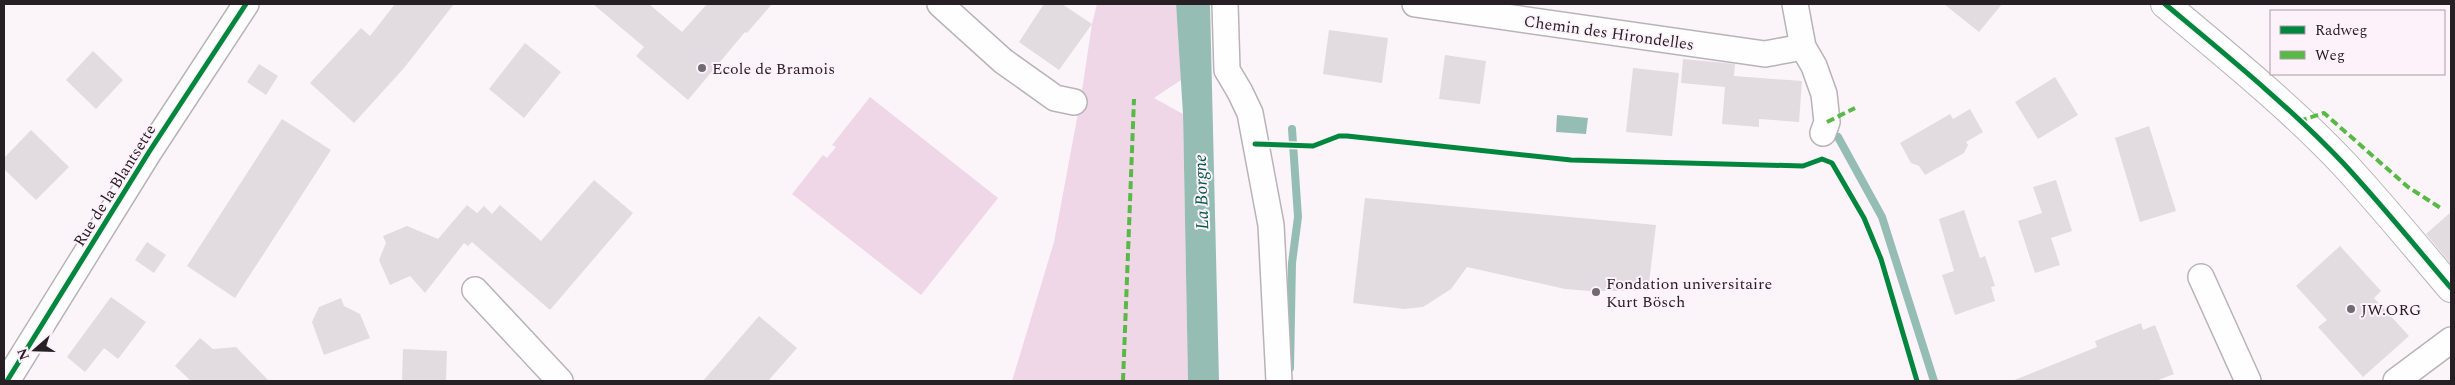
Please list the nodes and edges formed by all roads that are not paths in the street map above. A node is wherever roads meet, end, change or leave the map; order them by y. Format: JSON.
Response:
{"nodes":[{"id":1,"x":246,"y":4,"type":"edge"},
{"id":2,"x":940,"y":4,"type":"edge"},
{"id":3,"x":1225,"y":4,"type":"edge"},
{"id":4,"x":1415,"y":4,"type":"edge"},
{"id":5,"x":1796,"y":4,"type":"edge"},
{"id":6,"x":2165,"y":4,"type":"edge"},
{"id":7,"x":1803,"y":47,"type":"junction"},
{"id":8,"x":1074,"y":102,"type":"dead end"},
{"id":9,"x":1823,"y":132,"type":"dead end"},
{"id":10,"x":2201,"y":277,"type":"dead end"},
{"id":11,"x":2451,"y":288,"type":"edge"},
{"id":12,"x":475,"y":290,"type":"dead end"},
{"id":13,"x":2451,"y":340,"type":"edge"},
{"id":14,"x":7,"y":381,"type":"edge"},
{"id":15,"x":560,"y":381,"type":"edge"},
{"id":16,"x":1279,"y":381,"type":"edge"},
{"id":17,"x":2248,"y":381,"type":"edge"},
{"id":18,"x":2396,"y":381,"type":"edge"}],
"edges":[{"from":1,"to":14,"type":"street","name":"Rue de la Blantsette"},
{"from":2,"to":8,"type":"street"},
{"from":3,"to":16,"type":"street"},
{"from":4,"to":7,"type":"street","name":"Chemin des Hirondelles"},
{"from":5,"to":7,"type":"street"},
{"from":6,"to":11,"type":"street"},
{"from":7,"to":9,"type":"street"},
{"from":10,"to":17,"type":"street"},
{"from":12,"to":15,"type":"street"},
{"from":13,"to":18,"type":"street"}]}
